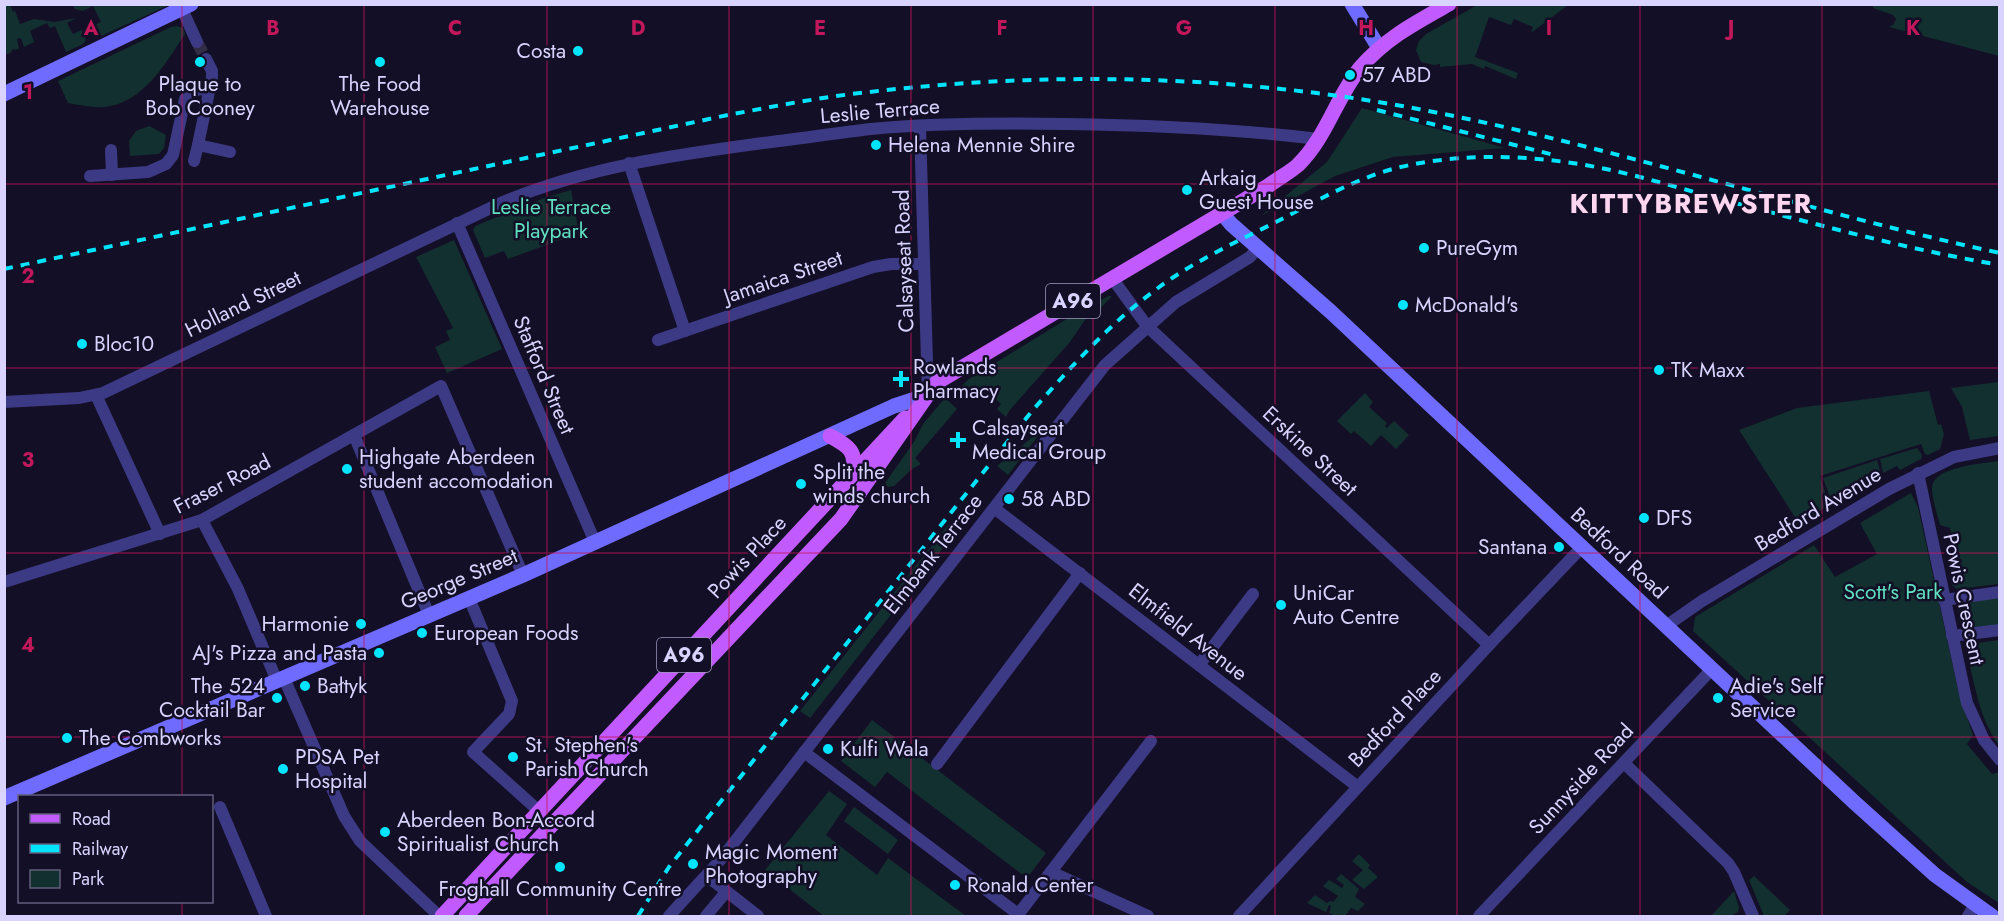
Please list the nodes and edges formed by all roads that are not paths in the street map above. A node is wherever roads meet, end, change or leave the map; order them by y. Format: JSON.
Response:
{"nodes":[{"id":1,"x":1352,"y":4,"type":"edge"},
{"id":2,"x":1449,"y":4,"type":"edge"},
{"id":3,"x":186,"y":7,"type":"edge"},
{"id":4,"x":197,"y":42,"type":"tunnel mouth"},
{"id":5,"x":1379,"y":48,"type":"junction"},
{"id":6,"x":206,"y":59,"type":"tunnel mouth"},
{"id":7,"x":209,"y":90,"type":"junction"},
{"id":8,"x":4,"y":94,"type":"edge"},
{"id":9,"x":920,"y":126,"type":"junction"},
{"id":10,"x":1319,"y":138,"type":"junction"},
{"id":11,"x":198,"y":145,"type":"junction"},
{"id":12,"x":111,"y":150,"type":"dead end"},
{"id":13,"x":230,"y":152,"type":"dead end"},
{"id":14,"x":194,"y":161,"type":"dead end"},
{"id":15,"x":629,"y":163,"type":"junction"},
{"id":16,"x":112,"y":174,"type":"junction"},
{"id":17,"x":90,"y":176,"type":"dead end"},
{"id":18,"x":1227,"y":219,"type":"junction"},
{"id":19,"x":457,"y":223,"type":"junction"},
{"id":20,"x":1255,"y":245,"type":"junction"},
{"id":21,"x":922,"y":264,"type":"junction"},
{"id":22,"x":1115,"y":282,"type":"junction"},
{"id":23,"x":1145,"y":322,"type":"junction"},
{"id":24,"x":685,"y":331,"type":"junction"},
{"id":25,"x":658,"y":340,"type":"dead end"},
{"id":26,"x":96,"y":395,"type":"junction"},
{"id":27,"x":928,"y":395,"type":"junction"},
{"id":28,"x":4,"y":402,"type":"edge"},
{"id":29,"x":354,"y":435,"type":"junction"},
{"id":30,"x":830,"y":436,"type":"junction"},
{"id":31,"x":2000,"y":448,"type":"edge"},
{"id":32,"x":1918,"y":473,"type":"junction"},
{"id":33,"x":852,"y":475,"type":"junction"},
{"id":34,"x":994,"y":508,"type":"junction"},
{"id":35,"x":202,"y":520,"type":"junction"},
{"id":36,"x":160,"y":534,"type":"junction"},
{"id":37,"x":595,"y":542,"type":"junction"},
{"id":38,"x":1582,"y":548,"type":"junction"},
{"id":39,"x":1080,"y":573,"type":"junction"},
{"id":40,"x":524,"y":575,"type":"junction"},
{"id":41,"x":4,"y":582,"type":"edge"},
{"id":42,"x":2000,"y":592,"type":"edge"},
{"id":43,"x":1253,"y":594,"type":"dead end"},
{"id":44,"x":469,"y":598,"type":"junction"},
{"id":45,"x":1944,"y":600,"type":"junction"},
{"id":46,"x":429,"y":615,"type":"junction"},
{"id":47,"x":1666,"y":626,"type":"junction"},
{"id":48,"x":2000,"y":630,"type":"edge"},
{"id":49,"x":1952,"y":636,"type":"junction"},
{"id":50,"x":1489,"y":645,"type":"junction"},
{"id":51,"x":1199,"y":665,"type":"junction"},
{"id":52,"x":1712,"y":669,"type":"junction"},
{"id":53,"x":281,"y":679,"type":"junction"},
{"id":54,"x":1151,"y":741,"type":"dead end"},
{"id":55,"x":804,"y":752,"type":"junction"},
{"id":56,"x":2000,"y":760,"type":"edge"},
{"id":57,"x":1624,"y":763,"type":"junction"},
{"id":58,"x":937,"y":764,"type":"dead end"},
{"id":59,"x":1358,"y":788,"type":"junction"},
{"id":60,"x":4,"y":798,"type":"edge"},
{"id":61,"x":220,"y":807,"type":"dead end"},
{"id":62,"x":539,"y":811,"type":"junction"},
{"id":63,"x":1051,"y":872,"type":"junction"},
{"id":64,"x":706,"y":876,"type":"junction"},
{"id":65,"x":726,"y":891,"type":"junction"},
{"id":66,"x":1971,"y":911,"type":"edge"},
{"id":67,"x":1018,"y":915,"type":"edge"},
{"id":68,"x":266,"y":916,"type":"edge"},
{"id":69,"x":440,"y":916,"type":"edge"},
{"id":70,"x":466,"y":916,"type":"edge"},
{"id":71,"x":669,"y":916,"type":"edge"},
{"id":72,"x":706,"y":916,"type":"edge"},
{"id":73,"x":758,"y":916,"type":"edge"},
{"id":74,"x":1148,"y":916,"type":"edge"},
{"id":75,"x":1239,"y":916,"type":"edge"},
{"id":76,"x":1479,"y":916,"type":"edge"},
{"id":77,"x":1752,"y":916,"type":"edge"},
{"id":78,"x":1992,"y":916,"type":"edge"}],
"edges":[{"from":1,"to":5,"type":"street"},
{"from":2,"to":5,"type":"main road","number":"A96"},
{"from":3,"to":4,"type":"street"},
{"from":3,"to":8,"type":"street"},
{"from":5,"to":10,"type":"main road","number":"A96"},
{"from":6,"to":7,"type":"street"},
{"from":7,"to":11,"type":"street"},
{"from":7,"to":16,"type":"street"},
{"from":9,"to":10,"type":"street","name":"Leslie Terrace"},
{"from":9,"to":15,"type":"street","name":"Leslie Terrace"},
{"from":9,"to":21,"type":"street","name":"Calsayseat Road"},
{"from":10,"to":18,"type":"main road","number":"A96"},
{"from":11,"to":13,"type":"street"},
{"from":11,"to":14,"type":"street"},
{"from":12,"to":16,"type":"street"},
{"from":15,"to":19,"type":"street","name":"Leslie Terrace"},
{"from":15,"to":24,"type":"street"},
{"from":16,"to":17,"type":"street"},
{"from":18,"to":20,"type":"street","name":"Bedford Road"},
{"from":18,"to":22,"type":"main road","number":"A96"},
{"from":19,"to":26,"type":"street","name":"Holland Street"},
{"from":19,"to":37,"type":"street","name":"Stafford Street"},
{"from":20,"to":23,"type":"street","name":"Elmbank Terrace"},
{"from":20,"to":38,"type":"street","name":"Bedford Road"},
{"from":21,"to":24,"type":"street","name":"Jamaica Street"},
{"from":21,"to":27,"type":"street","name":"Calsayseat Road"},
{"from":22,"to":23,"type":"street","name":"Erskine Street"},
{"from":22,"to":27,"type":"main road","number":"A96"},
{"from":23,"to":34,"type":"street","name":"Elmbank Terrace"},
{"from":23,"to":50,"type":"street","name":"Erskine Street"},
{"from":24,"to":25,"type":"street","name":"Jamaica Street"},
{"from":26,"to":28,"type":"street","name":"Holland Street"},
{"from":26,"to":36,"type":"street"},
{"from":27,"to":30,"type":"street","name":"George Street"},
{"from":27,"to":33,"type":"main road","name":"Powis Place","number":"A96"},
{"from":27,"to":70,"type":"main road","name":"Powis Place","number":"A96"},
{"from":29,"to":35,"type":"street","name":"Fraser Road"},
{"from":29,"to":40,"type":"street","name":"Fraser Road"},
{"from":29,"to":46,"type":"street"},
{"from":30,"to":33,"type":"main road"},
{"from":30,"to":37,"type":"street","name":"George Street"},
{"from":31,"to":32,"type":"street","name":"Bedford Avenue"},
{"from":32,"to":45,"type":"street","name":"Powis Crescent"},
{"from":32,"to":47,"type":"street","name":"Bedford Avenue"},
{"from":33,"to":62,"type":"main road","name":"Powis Place","number":"A96"},
{"from":34,"to":39,"type":"street","name":"Elmfield Avenue"},
{"from":34,"to":55,"type":"street","name":"Elmbank Terrace"},
{"from":35,"to":36,"type":"street","name":"Fraser Road"},
{"from":35,"to":53,"type":"street"},
{"from":36,"to":41,"type":"street","name":"Fraser Road"},
{"from":37,"to":40,"type":"street","name":"George Street"},
{"from":38,"to":47,"type":"street","name":"Bedford Road"},
{"from":38,"to":50,"type":"street","name":"Bedford Place"},
{"from":39,"to":51,"type":"street","name":"Elmfield Avenue"},
{"from":39,"to":58,"type":"street"},
{"from":40,"to":44,"type":"street","name":"George Street"},
{"from":42,"to":45,"type":"street"},
{"from":43,"to":51,"type":"street"},
{"from":44,"to":46,"type":"street","name":"George Street"},
{"from":44,"to":62,"type":"street"},
{"from":45,"to":49,"type":"street","name":"Powis Crescent"},
{"from":46,"to":53,"type":"street","name":"George Street"},
{"from":47,"to":52,"type":"street","name":"Bedford Road"},
{"from":48,"to":49,"type":"street"},
{"from":49,"to":56,"type":"street","name":"Powis Crescent"},
{"from":50,"to":59,"type":"street","name":"Bedford Place"},
{"from":51,"to":59,"type":"street","name":"Elmfield Avenue"},
{"from":52,"to":57,"type":"street","name":"Sunnyside Road"},
{"from":52,"to":66,"type":"street","name":"Bedford Road"},
{"from":53,"to":60,"type":"street","name":"George Street"},
{"from":53,"to":69,"type":"street"},
{"from":54,"to":63,"type":"street"},
{"from":55,"to":64,"type":"street","name":"Elmbank Terrace"},
{"from":55,"to":67,"type":"street"},
{"from":57,"to":76,"type":"street","name":"Sunnyside Road"},
{"from":57,"to":77,"type":"street"},
{"from":59,"to":75,"type":"street","name":"Bedford Place"},
{"from":61,"to":68,"type":"street"},
{"from":62,"to":69,"type":"main road","name":"Powis Place","number":"A96"},
{"from":63,"to":67,"type":"street"},
{"from":63,"to":74,"type":"street"},
{"from":64,"to":65,"type":"street"},
{"from":64,"to":71,"type":"street","name":"Elmbank Terrace"},
{"from":65,"to":72,"type":"street"},
{"from":65,"to":73,"type":"street"},
{"from":66,"to":78,"type":"street","name":"Bedford Road"}]}
